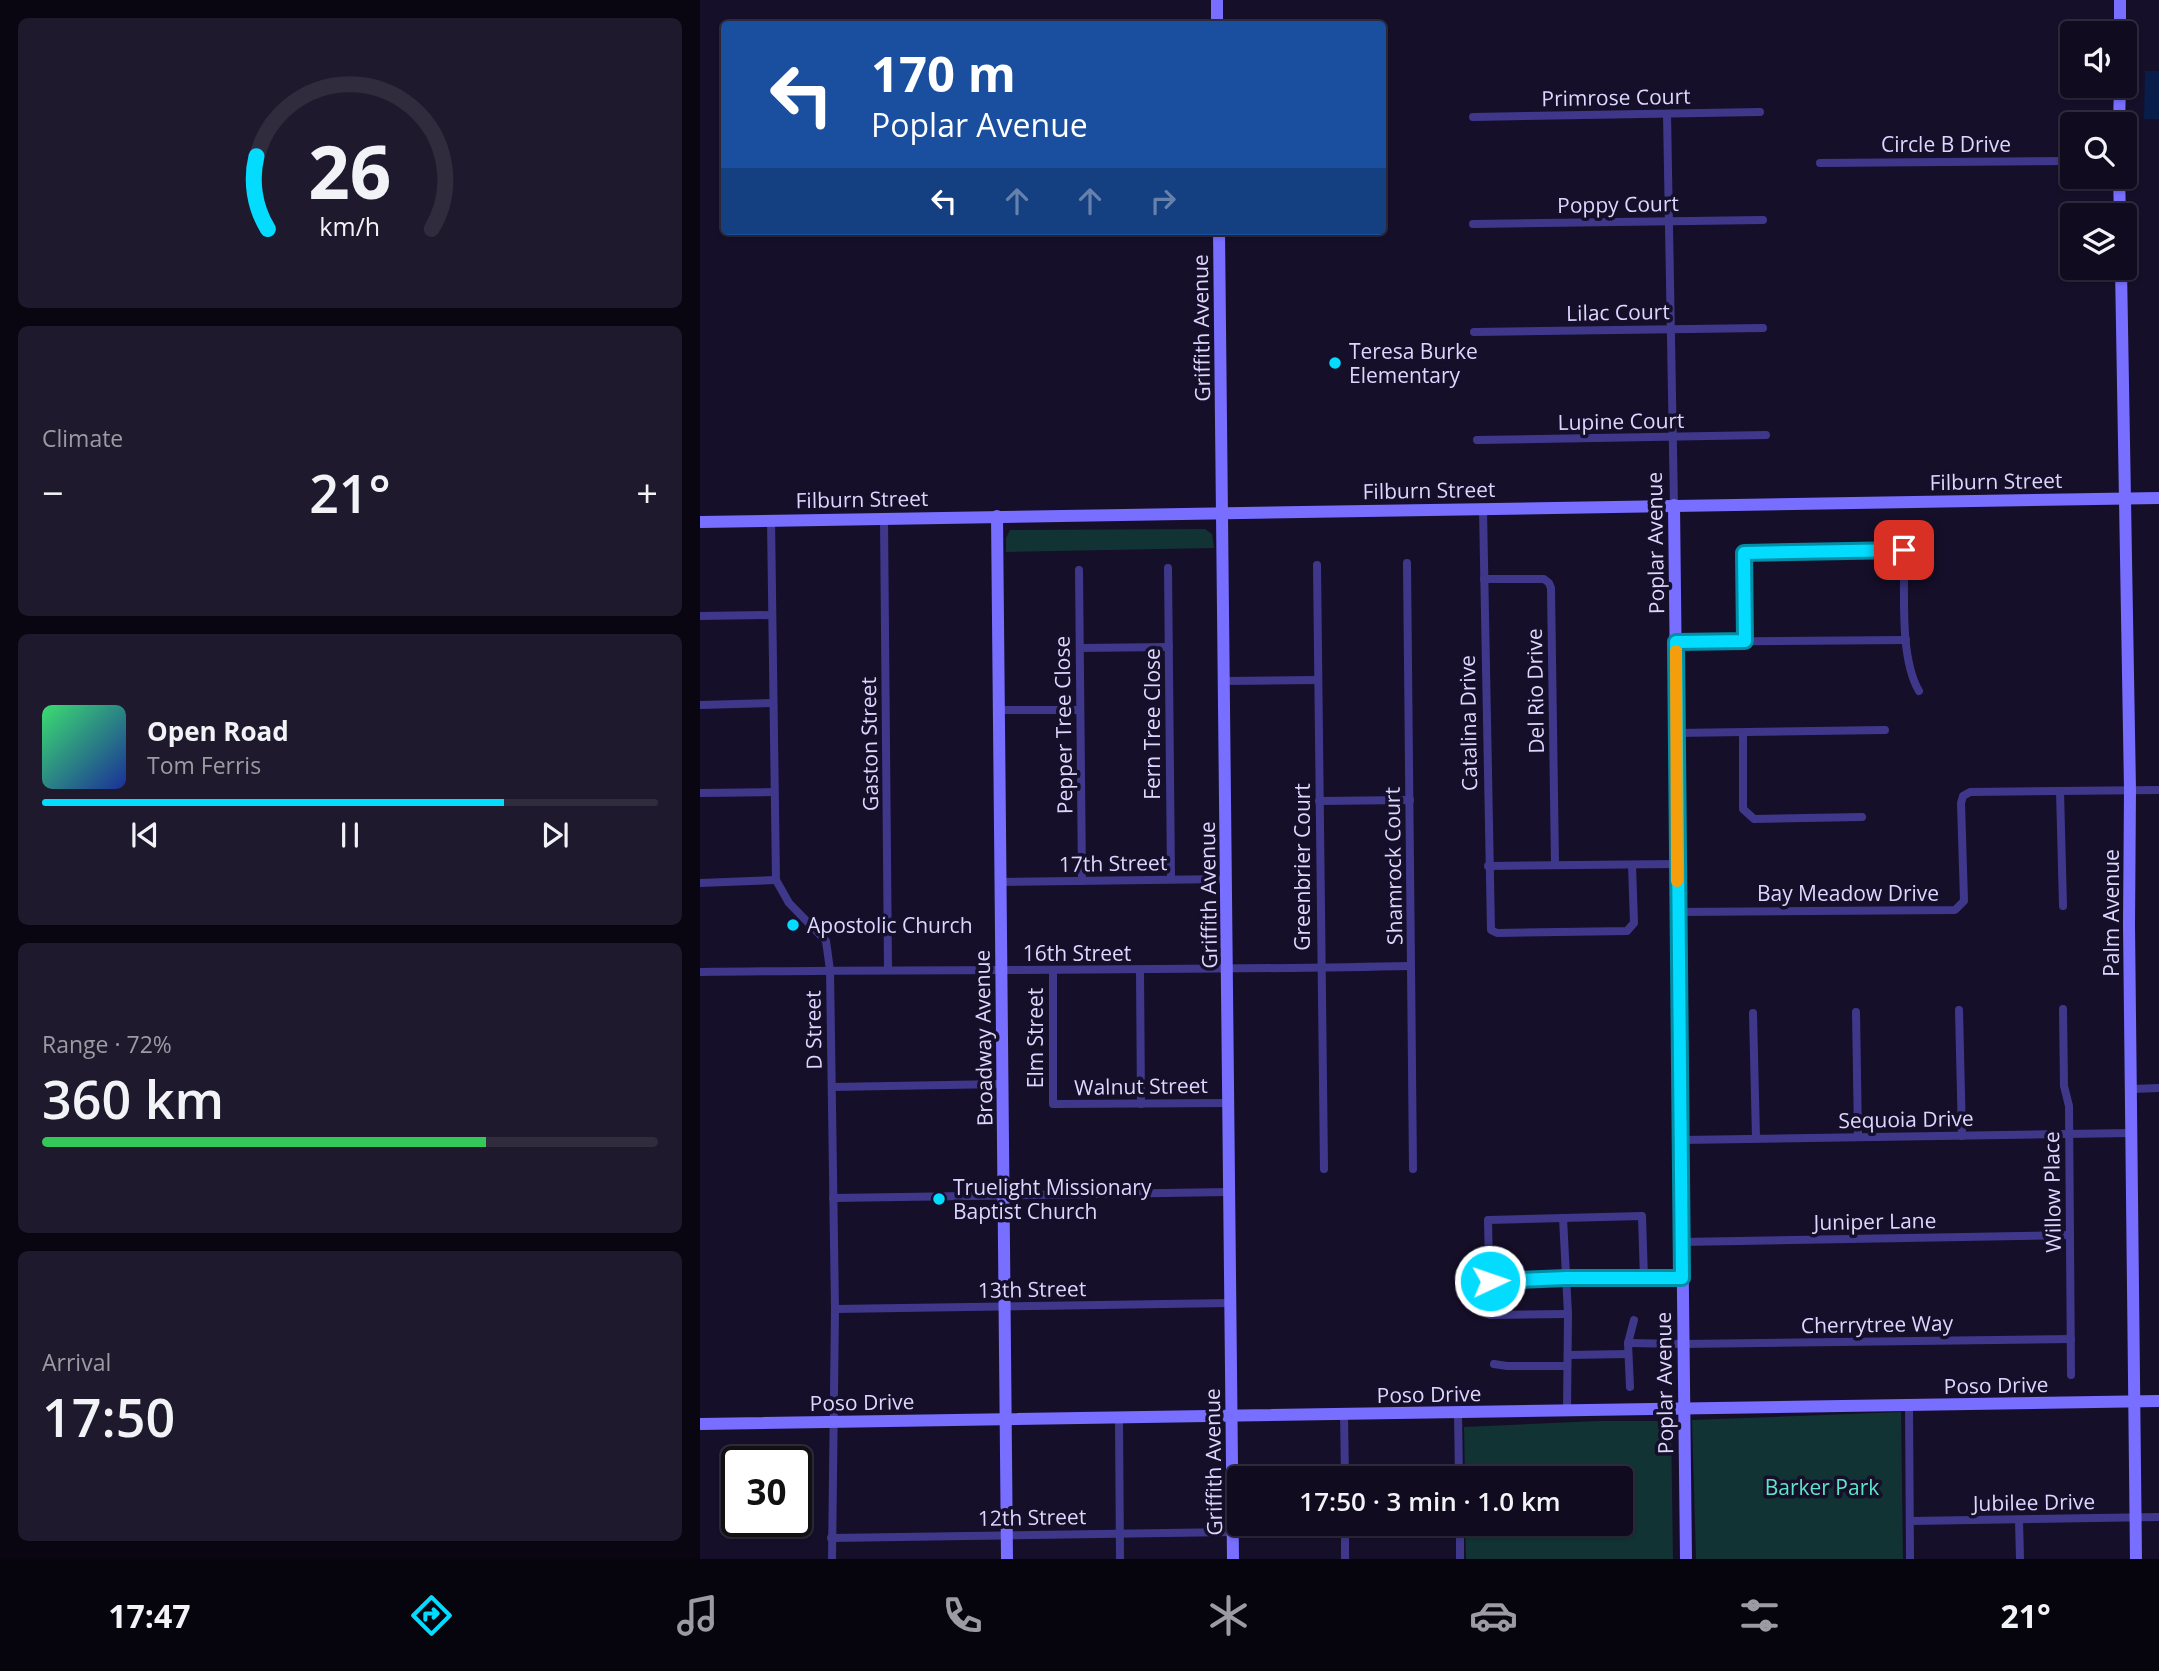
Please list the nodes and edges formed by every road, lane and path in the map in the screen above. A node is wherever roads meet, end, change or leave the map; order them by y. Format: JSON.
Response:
{"nodes":[{"id":1,"x":1217,"y":0,"type":"edge"},
{"id":2,"x":2120,"y":0,"type":"edge"},
{"id":3,"x":1217,"y":21,"type":"edge"},
{"id":4,"x":2120,"y":21,"type":"edge"},
{"id":5,"x":1760,"y":112,"type":"dead end"},
{"id":6,"x":1667,"y":114,"type":"junction"},
{"id":7,"x":1473,"y":117,"type":"dead end"},
{"id":8,"x":2060,"y":161,"type":"edge"},
{"id":9,"x":1820,"y":163,"type":"dead end"},
{"id":10,"x":1763,"y":220,"type":"dead end"},
{"id":11,"x":1668,"y":221,"type":"junction"},
{"id":12,"x":1473,"y":224,"type":"dead end"},
{"id":13,"x":1219,"y":235,"type":"edge"},
{"id":14,"x":2121,"y":280,"type":"edge"},
{"id":15,"x":1763,"y":328,"type":"dead end"},
{"id":16,"x":1670,"y":329,"type":"junction"},
{"id":17,"x":1474,"y":332,"type":"dead end"},
{"id":18,"x":1766,"y":435,"type":"dead end"},
{"id":19,"x":1672,"y":438,"type":"junction"},
{"id":20,"x":1477,"y":440,"type":"dead end"},
{"id":21,"x":2125,"y":498,"type":"junction"},
{"id":22,"x":2159,"y":498,"type":"edge"},
{"id":23,"x":1674,"y":506,"type":"junction"},
{"id":24,"x":1483,"y":509,"type":"junction"},
{"id":25,"x":1222,"y":513,"type":"junction"},
{"id":26,"x":997,"y":516,"type":"junction"},
{"id":27,"x":884,"y":518,"type":"junction"},
{"id":28,"x":771,"y":520,"type":"junction"},
{"id":29,"x":700,"y":522,"type":"edge"},
{"id":30,"x":1407,"y":563,"type":"dead end"},
{"id":31,"x":1317,"y":565,"type":"dead end"},
{"id":32,"x":1168,"y":568,"type":"dead end"},
{"id":33,"x":1079,"y":570,"type":"dead end"},
{"id":34,"x":1484,"y":579,"type":"junction"},
{"id":35,"x":772,"y":615,"type":"junction"},
{"id":36,"x":700,"y":616,"type":"edge"},
{"id":37,"x":1906,"y":640,"type":"junction"},
{"id":38,"x":1745,"y":641,"type":"junction"},
{"id":39,"x":1676,"y":642,"type":"junction"},
{"id":40,"x":1169,"y":647,"type":"junction"},
{"id":41,"x":1080,"y":648,"type":"junction"},
{"id":42,"x":1318,"y":680,"type":"junction"},
{"id":43,"x":1225,"y":681,"type":"junction"},
{"id":44,"x":1919,"y":691,"type":"dead end"},
{"id":45,"x":773,"y":703,"type":"junction"},
{"id":46,"x":700,"y":705,"type":"edge"},
{"id":47,"x":999,"y":710,"type":"junction"},
{"id":48,"x":1080,"y":710,"type":"junction"},
{"id":49,"x":1885,"y":730,"type":"dead end"},
{"id":50,"x":1676,"y":733,"type":"junction"},
{"id":51,"x":1743,"y":733,"type":"junction"},
{"id":52,"x":2130,"y":790,"type":"junction"},
{"id":53,"x":2159,"y":790,"type":"edge"},
{"id":54,"x":2060,"y":791,"type":"junction"},
{"id":55,"x":774,"y":792,"type":"junction"},
{"id":56,"x":700,"y":793,"type":"edge"},
{"id":57,"x":1410,"y":800,"type":"junction"},
{"id":58,"x":1320,"y":802,"type":"junction"},
{"id":59,"x":1862,"y":817,"type":"dead end"},
{"id":60,"x":1677,"y":864,"type":"junction"},
{"id":61,"x":1555,"y":865,"type":"junction"},
{"id":62,"x":1632,"y":865,"type":"junction"},
{"id":63,"x":1488,"y":866,"type":"junction"},
{"id":64,"x":1226,"y":879,"type":"junction"},
{"id":65,"x":776,"y":880,"type":"junction"},
{"id":66,"x":1171,"y":880,"type":"junction"},
{"id":67,"x":1082,"y":881,"type":"junction"},
{"id":68,"x":1000,"y":882,"type":"junction"},
{"id":69,"x":700,"y":883,"type":"edge"},
{"id":70,"x":2063,"y":906,"type":"dead end"},
{"id":71,"x":1678,"y":912,"type":"junction"},
{"id":72,"x":1411,"y":967,"type":"junction"},
{"id":73,"x":1320,"y":968,"type":"junction"},
{"id":74,"x":1228,"y":969,"type":"junction"},
{"id":75,"x":830,"y":970,"type":"junction"},
{"id":76,"x":888,"y":970,"type":"junction"},
{"id":77,"x":1001,"y":971,"type":"junction"},
{"id":78,"x":1053,"y":971,"type":"junction"},
{"id":79,"x":1140,"y":971,"type":"junction"},
{"id":80,"x":700,"y":972,"type":"edge"},
{"id":81,"x":2063,"y":1009,"type":"dead end"},
{"id":82,"x":1959,"y":1010,"type":"dead end"},
{"id":83,"x":1856,"y":1012,"type":"dead end"},
{"id":84,"x":1753,"y":1013,"type":"dead end"},
{"id":85,"x":1002,"y":1084,"type":"junction"},
{"id":86,"x":832,"y":1087,"type":"junction"},
{"id":87,"x":2159,"y":1088,"type":"edge"},
{"id":88,"x":2131,"y":1089,"type":"junction"},
{"id":89,"x":1228,"y":1103,"type":"junction"},
{"id":90,"x":1053,"y":1104,"type":"joint"},
{"id":91,"x":1141,"y":1104,"type":"junction"},
{"id":92,"x":2069,"y":1133,"type":"junction"},
{"id":93,"x":2131,"y":1133,"type":"junction"},
{"id":94,"x":1962,"y":1136,"type":"junction"},
{"id":95,"x":1858,"y":1137,"type":"junction"},
{"id":96,"x":1756,"y":1138,"type":"junction"},
{"id":97,"x":1681,"y":1140,"type":"junction"},
{"id":98,"x":1324,"y":1169,"type":"dead end"},
{"id":99,"x":1413,"y":1169,"type":"dead end"},
{"id":100,"x":1229,"y":1192,"type":"junction"},
{"id":101,"x":1003,"y":1195,"type":"junction"},
{"id":102,"x":833,"y":1198,"type":"junction"},
{"id":103,"x":1563,"y":1218,"type":"junction"},
{"id":104,"x":2070,"y":1235,"type":"junction"},
{"id":105,"x":1681,"y":1242,"type":"junction"},
{"id":106,"x":1566,"y":1278,"type":"junction"},
{"id":107,"x":1682,"y":1278,"type":"junction"},
{"id":108,"x":1644,"y":1279,"type":"junction"},
{"id":109,"x":1490,"y":1281,"type":"junction"},
{"id":110,"x":1230,"y":1303,"type":"junction"},
{"id":111,"x":1004,"y":1307,"type":"junction"},
{"id":112,"x":835,"y":1309,"type":"junction"},
{"id":113,"x":1568,"y":1314,"type":"junction"},
{"id":114,"x":1634,"y":1320,"type":"dead end"},
{"id":115,"x":2071,"y":1339,"type":"junction"},
{"id":116,"x":1628,"y":1343,"type":"junction"},
{"id":117,"x":1683,"y":1344,"type":"junction"},
{"id":118,"x":1628,"y":1354,"type":"junction"},
{"id":119,"x":1568,"y":1355,"type":"junction"},
{"id":120,"x":1494,"y":1364,"type":"dead end"},
{"id":121,"x":1567,"y":1366,"type":"junction"},
{"id":122,"x":2071,"y":1375,"type":"dead end"},
{"id":123,"x":1630,"y":1387,"type":"dead end"},
{"id":124,"x":2159,"y":1401,"type":"edge"},
{"id":125,"x":2134,"y":1402,"type":"junction"},
{"id":126,"x":1909,"y":1405,"type":"junction"},
{"id":127,"x":1684,"y":1409,"type":"junction"},
{"id":128,"x":1567,"y":1411,"type":"junction"},
{"id":129,"x":1458,"y":1413,"type":"junction"},
{"id":130,"x":1344,"y":1414,"type":"junction"},
{"id":131,"x":1231,"y":1416,"type":"junction"},
{"id":132,"x":1119,"y":1418,"type":"junction"},
{"id":133,"x":1006,"y":1419,"type":"junction"},
{"id":134,"x":834,"y":1422,"type":"junction"},
{"id":135,"x":700,"y":1424,"type":"edge"},
{"id":136,"x":1232,"y":1466,"type":"edge"},
{"id":137,"x":1345,"y":1466,"type":"edge"},
{"id":138,"x":1459,"y":1466,"type":"edge"},
{"id":139,"x":2159,"y":1517,"type":"edge"},
{"id":140,"x":2136,"y":1518,"type":"junction"},
{"id":141,"x":2019,"y":1520,"type":"junction"},
{"id":142,"x":1910,"y":1521,"type":"junction"},
{"id":143,"x":1227,"y":1532,"type":"edge"},
{"id":144,"x":1120,"y":1534,"type":"junction"},
{"id":145,"x":1007,"y":1535,"type":"junction"},
{"id":146,"x":1233,"y":1536,"type":"edge"},
{"id":147,"x":1345,"y":1536,"type":"edge"},
{"id":148,"x":1460,"y":1536,"type":"edge"},
{"id":149,"x":831,"y":1538,"type":"junction"},
{"id":150,"x":832,"y":1559,"type":"edge"},
{"id":151,"x":1007,"y":1559,"type":"edge"},
{"id":152,"x":1120,"y":1559,"type":"edge"},
{"id":153,"x":1233,"y":1559,"type":"edge"},
{"id":154,"x":1345,"y":1559,"type":"edge"},
{"id":155,"x":1460,"y":1559,"type":"edge"},
{"id":156,"x":1686,"y":1559,"type":"edge"},
{"id":157,"x":1910,"y":1559,"type":"edge"},
{"id":158,"x":2020,"y":1559,"type":"edge"},
{"id":159,"x":2136,"y":1559,"type":"edge"}],
"edges":[{"from":1,"to":3,"type":"street"},
{"from":2,"to":4,"type":"street"},
{"from":5,"to":6,"type":"street","name":"Primrose Court"},
{"from":6,"to":7,"type":"street","name":"Primrose Court"},
{"from":6,"to":11,"type":"street","name":"Poplar Avenue"},
{"from":8,"to":9,"type":"street","name":"Circle B Drive"},
{"from":10,"to":11,"type":"street","name":"Poppy Court"},
{"from":11,"to":12,"type":"street","name":"Poppy Court"},
{"from":11,"to":16,"type":"street","name":"Poplar Avenue"},
{"from":13,"to":25,"type":"street","name":"Griffith Avenue"},
{"from":14,"to":21,"type":"street","name":"Palm Avenue"},
{"from":15,"to":16,"type":"street","name":"Lilac Court"},
{"from":16,"to":17,"type":"street","name":"Lilac Court"},
{"from":16,"to":19,"type":"street","name":"Poplar Avenue"},
{"from":18,"to":19,"type":"street","name":"Lupine Court"},
{"from":19,"to":20,"type":"street","name":"Lupine Court"},
{"from":19,"to":23,"type":"street","name":"Poplar Avenue"},
{"from":21,"to":22,"type":"street","name":"Filburn Street"},
{"from":21,"to":23,"type":"street","name":"Filburn Street"},
{"from":21,"to":52,"type":"street","name":"Palm Avenue"},
{"from":23,"to":24,"type":"street","name":"Filburn Street"},
{"from":23,"to":39,"type":"street","name":"Poplar Avenue"},
{"from":24,"to":25,"type":"street","name":"Filburn Street"},
{"from":24,"to":34,"type":"street","name":"Catalina Drive"},
{"from":25,"to":26,"type":"street","name":"Filburn Street"},
{"from":25,"to":43,"type":"street","name":"Griffith Avenue"},
{"from":26,"to":27,"type":"street","name":"Filburn Street"},
{"from":26,"to":47,"type":"street","name":"Broadway Avenue"},
{"from":27,"to":28,"type":"street","name":"Filburn Street"},
{"from":27,"to":76,"type":"street","name":"Gaston Street"},
{"from":28,"to":29,"type":"street","name":"Filburn Street"},
{"from":28,"to":35,"type":"street"},
{"from":30,"to":57,"type":"street","name":"Shamrock Court"},
{"from":31,"to":42,"type":"street","name":"Greenbrier Court"},
{"from":32,"to":40,"type":"street","name":"Fern Tree Close"},
{"from":33,"to":41,"type":"street","name":"Pepper Tree Close"},
{"from":34,"to":61,"type":"street","name":"Del Rio Drive"},
{"from":34,"to":63,"type":"street","name":"Catalina Drive"},
{"from":35,"to":36,"type":"street"},
{"from":35,"to":45,"type":"street"},
{"from":37,"to":38,"type":"street"},
{"from":37,"to":38,"type":"street"},
{"from":37,"to":44,"type":"street"},
{"from":38,"to":39,"type":"street"},
{"from":39,"to":50,"type":"street","name":"Poplar Avenue"},
{"from":40,"to":41,"type":"street"},
{"from":40,"to":66,"type":"street","name":"Fern Tree Close"},
{"from":41,"to":48,"type":"street","name":"Pepper Tree Close"},
{"from":42,"to":43,"type":"street"},
{"from":42,"to":58,"type":"street","name":"Greenbrier Court"},
{"from":43,"to":64,"type":"street","name":"Griffith Avenue"},
{"from":45,"to":46,"type":"street"},
{"from":45,"to":55,"type":"street"},
{"from":47,"to":48,"type":"street"},
{"from":47,"to":68,"type":"street","name":"Broadway Avenue"},
{"from":48,"to":67,"type":"street","name":"Pepper Tree Close"},
{"from":49,"to":51,"type":"street"},
{"from":50,"to":51,"type":"street"},
{"from":50,"to":60,"type":"street","name":"Poplar Avenue"},
{"from":51,"to":59,"type":"street"},
{"from":52,"to":53,"type":"street","name":"Bay Meadow Drive"},
{"from":52,"to":54,"type":"street","name":"Bay Meadow Drive"},
{"from":52,"to":88,"type":"street","name":"Palm Avenue"},
{"from":54,"to":70,"type":"street"},
{"from":54,"to":71,"type":"street","name":"Bay Meadow Drive"},
{"from":55,"to":56,"type":"street"},
{"from":55,"to":65,"type":"street"},
{"from":57,"to":58,"type":"street"},
{"from":57,"to":72,"type":"street","name":"Shamrock Court"},
{"from":58,"to":73,"type":"street","name":"Greenbrier Court"},
{"from":60,"to":62,"type":"street"},
{"from":60,"to":71,"type":"street","name":"Poplar Avenue"},
{"from":61,"to":62,"type":"street"},
{"from":61,"to":63,"type":"street"},
{"from":62,"to":63,"type":"street","name":"Catalina Drive"},
{"from":64,"to":66,"type":"street","name":"17th Street"},
{"from":64,"to":74,"type":"street","name":"Griffith Avenue"},
{"from":65,"to":69,"type":"street"},
{"from":65,"to":75,"type":"street","name":"D Street"},
{"from":66,"to":67,"type":"street","name":"17th Street"},
{"from":67,"to":68,"type":"street","name":"17th Street"},
{"from":68,"to":77,"type":"street","name":"Broadway Avenue"},
{"from":71,"to":97,"type":"street","name":"Poplar Avenue"},
{"from":72,"to":73,"type":"street","name":"16th Street"},
{"from":72,"to":99,"type":"street","name":"Shamrock Court"},
{"from":73,"to":74,"type":"street","name":"16th Street"},
{"from":73,"to":98,"type":"street","name":"Greenbrier Court"},
{"from":74,"to":79,"type":"street","name":"16th Street"},
{"from":74,"to":89,"type":"street","name":"Griffith Avenue"},
{"from":75,"to":76,"type":"street","name":"16th Street"},
{"from":75,"to":80,"type":"street","name":"16th Street"},
{"from":75,"to":86,"type":"street","name":"D Street"},
{"from":76,"to":77,"type":"street","name":"16th Street"},
{"from":77,"to":78,"type":"street","name":"16th Street"},
{"from":77,"to":85,"type":"street","name":"Broadway Avenue"},
{"from":78,"to":79,"type":"street","name":"16th Street"},
{"from":78,"to":90,"type":"street","name":"Elm Street"},
{"from":79,"to":91,"type":"street"},
{"from":81,"to":92,"type":"street","name":"Willow Place"},
{"from":82,"to":94,"type":"street"},
{"from":83,"to":95,"type":"street"},
{"from":84,"to":96,"type":"street"},
{"from":85,"to":86,"type":"street"},
{"from":85,"to":101,"type":"street","name":"Broadway Avenue"},
{"from":86,"to":102,"type":"street","name":"D Street"},
{"from":87,"to":88,"type":"street"},
{"from":88,"to":93,"type":"street","name":"Palm Avenue"},
{"from":89,"to":91,"type":"street","name":"Walnut Street"},
{"from":89,"to":100,"type":"street","name":"Griffith Avenue"},
{"from":90,"to":91,"type":"street","name":"Walnut Street"},
{"from":92,"to":93,"type":"street","name":"Sequoia Drive"},
{"from":92,"to":94,"type":"street","name":"Sequoia Drive"},
{"from":92,"to":104,"type":"street","name":"Willow Place"},
{"from":93,"to":125,"type":"street","name":"Palm Avenue"},
{"from":94,"to":95,"type":"street","name":"Sequoia Drive"},
{"from":95,"to":96,"type":"street","name":"Sequoia Drive"},
{"from":96,"to":97,"type":"street","name":"Sequoia Drive"},
{"from":97,"to":105,"type":"street","name":"Poplar Avenue"},
{"from":100,"to":101,"type":"street"},
{"from":100,"to":110,"type":"street","name":"Griffith Avenue"},
{"from":101,"to":102,"type":"street"},
{"from":101,"to":111,"type":"street","name":"Broadway Avenue"},
{"from":102,"to":112,"type":"street","name":"D Street"},
{"from":103,"to":106,"type":"street"},
{"from":103,"to":108,"type":"street"},
{"from":103,"to":109,"type":"street"},
{"from":104,"to":105,"type":"street","name":"Juniper Lane"},
{"from":104,"to":115,"type":"street","name":"Willow Place"},
{"from":105,"to":107,"type":"street","name":"Poplar Avenue"},
{"from":106,"to":108,"type":"street"},
{"from":106,"to":109,"type":"street"},
{"from":106,"to":113,"type":"street"},
{"from":107,"to":108,"type":"street"},
{"from":107,"to":117,"type":"street","name":"Poplar Avenue"},
{"from":109,"to":113,"type":"street"},
{"from":110,"to":111,"type":"street","name":"13th Street"},
{"from":110,"to":131,"type":"street","name":"Griffith Avenue"},
{"from":111,"to":112,"type":"street","name":"13th Street"},
{"from":111,"to":133,"type":"street","name":"Broadway Avenue"},
{"from":112,"to":134,"type":"street","name":"D Street"},
{"from":113,"to":119,"type":"street"},
{"from":114,"to":116,"type":"street"},
{"from":115,"to":117,"type":"street","name":"Cherrytree Way"},
{"from":115,"to":122,"type":"street","name":"Willow Place"},
{"from":116,"to":117,"type":"street","name":"Cherrytree Way"},
{"from":116,"to":118,"type":"street"},
{"from":117,"to":127,"type":"street","name":"Poplar Avenue"},
{"from":118,"to":119,"type":"street"},
{"from":118,"to":123,"type":"street"},
{"from":119,"to":121,"type":"street"},
{"from":120,"to":121,"type":"street"},
{"from":121,"to":128,"type":"street"},
{"from":124,"to":125,"type":"street","name":"Poso Drive"},
{"from":125,"to":126,"type":"street","name":"Poso Drive"},
{"from":125,"to":140,"type":"street","name":"Palm Avenue"},
{"from":126,"to":127,"type":"street","name":"Poso Drive"},
{"from":126,"to":142,"type":"street"},
{"from":127,"to":128,"type":"street","name":"Poso Drive"},
{"from":127,"to":156,"type":"street","name":"Poplar Avenue"},
{"from":128,"to":129,"type":"street","name":"Poso Drive"},
{"from":129,"to":130,"type":"street","name":"Poso Drive"},
{"from":129,"to":138,"type":"street"},
{"from":130,"to":131,"type":"street","name":"Poso Drive"},
{"from":130,"to":137,"type":"street"},
{"from":131,"to":132,"type":"street","name":"Poso Drive"},
{"from":131,"to":136,"type":"street","name":"Griffith Avenue"},
{"from":132,"to":133,"type":"street","name":"Poso Drive"},
{"from":132,"to":144,"type":"street"},
{"from":133,"to":134,"type":"street","name":"Poso Drive"},
{"from":133,"to":145,"type":"street","name":"Broadway Avenue"},
{"from":134,"to":135,"type":"street","name":"Poso Drive"},
{"from":134,"to":149,"type":"street","name":"D Street"},
{"from":139,"to":140,"type":"street","name":"Jubilee Drive"},
{"from":140,"to":141,"type":"street","name":"Jubilee Drive"},
{"from":140,"to":159,"type":"street","name":"Palm Avenue"},
{"from":141,"to":142,"type":"street","name":"Jubilee Drive"},
{"from":141,"to":158,"type":"street"},
{"from":142,"to":157,"type":"street"},
{"from":143,"to":144,"type":"street","name":"12th Street"},
{"from":144,"to":145,"type":"street","name":"12th Street"},
{"from":144,"to":152,"type":"street"},
{"from":145,"to":149,"type":"street","name":"12th Street"},
{"from":145,"to":151,"type":"street","name":"Broadway Avenue"},
{"from":146,"to":153,"type":"street","name":"Griffith Avenue"},
{"from":147,"to":154,"type":"street"},
{"from":148,"to":155,"type":"street"},
{"from":149,"to":150,"type":"street","name":"D Street"}]}
